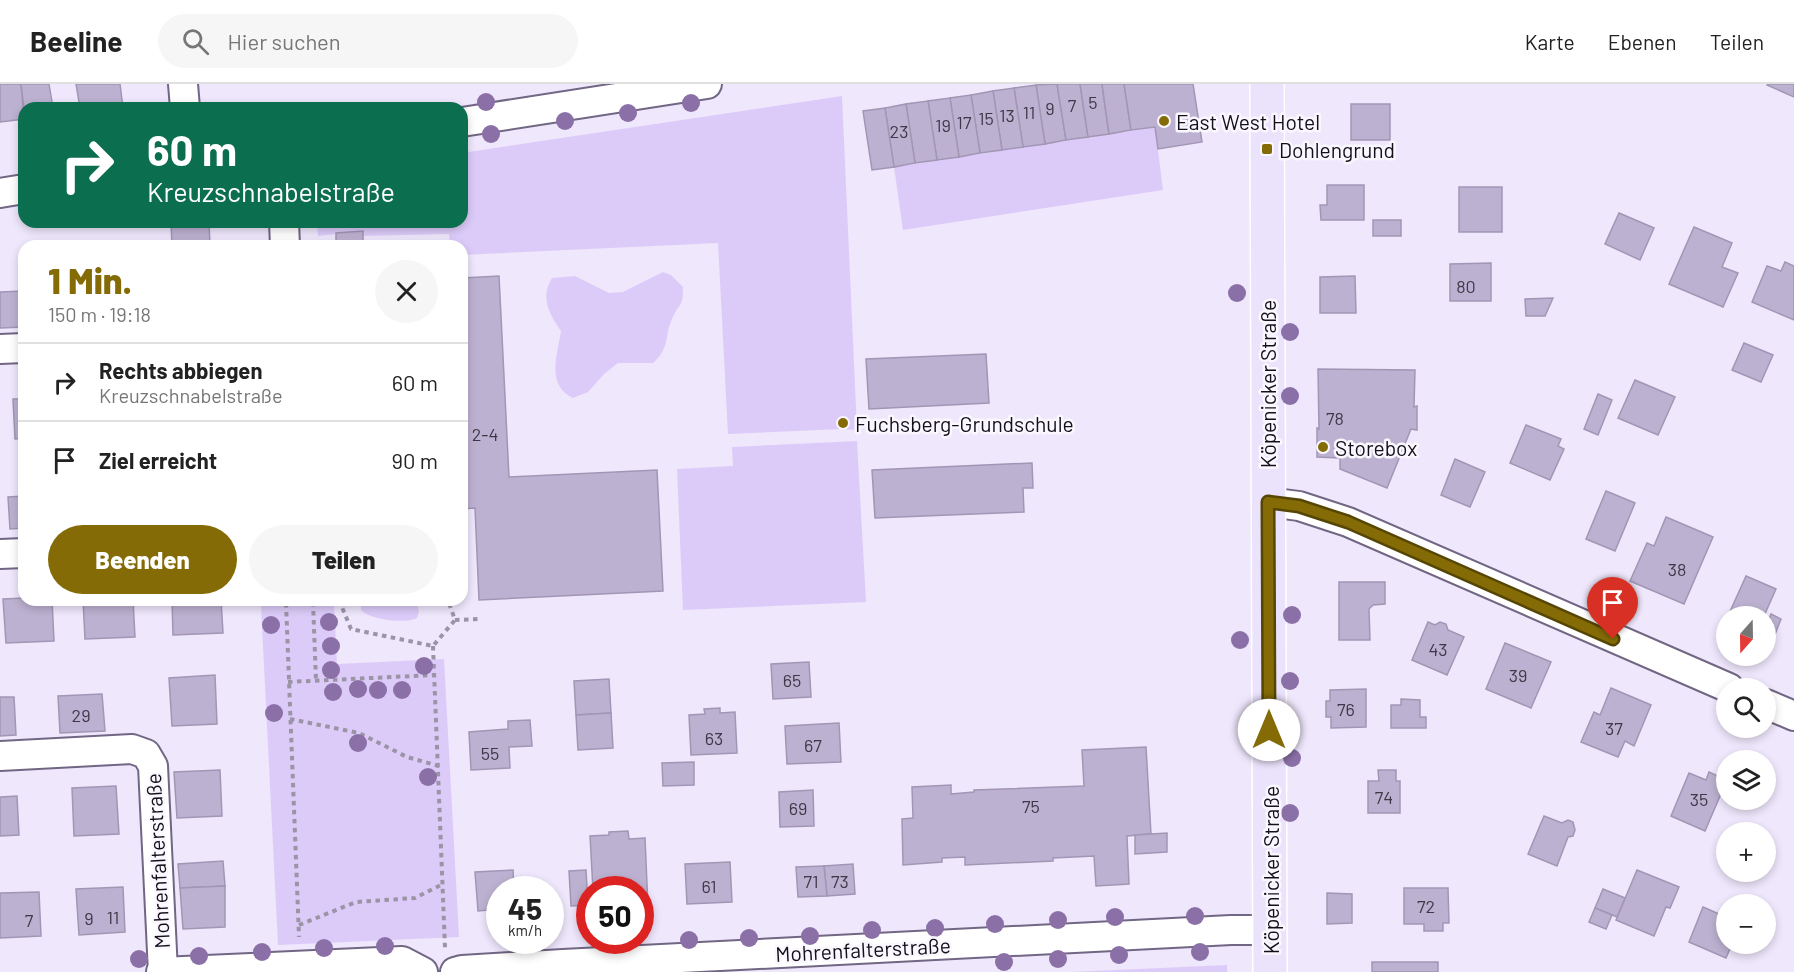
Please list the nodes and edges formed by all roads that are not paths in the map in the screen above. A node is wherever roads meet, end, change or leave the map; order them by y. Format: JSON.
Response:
{"nodes":[{"id":1,"x":183,"y":84,"type":"edge"},
{"id":2,"x":707,"y":84,"type":"edge"},
{"id":3,"x":1267,"y":84,"type":"edge"},
{"id":4,"x":184,"y":102,"type":"edge"},
{"id":5,"x":468,"y":121,"type":"edge"},
{"id":6,"x":18,"y":190,"type":"edge"},
{"id":7,"x":0,"y":193,"type":"edge"},
{"id":8,"x":18,"y":348,"type":"edge"},
{"id":9,"x":0,"y":349,"type":"edge"},
{"id":10,"x":1268,"y":502,"type":"junction"},
{"id":11,"x":18,"y":554,"type":"edge"},
{"id":12,"x":0,"y":555,"type":"edge"},
{"id":13,"x":1716,"y":682,"type":"edge"},
{"id":14,"x":1776,"y":708,"type":"edge"},
{"id":15,"x":1794,"y":716,"type":"edge"},
{"id":16,"x":0,"y":756,"type":"edge"},
{"id":17,"x":1270,"y":930,"type":"junction"},
{"id":18,"x":450,"y":961,"type":"edge"},
{"id":19,"x":162,"y":972,"type":"edge"},
{"id":20,"x":423,"y":972,"type":"edge"},
{"id":21,"x":1270,"y":972,"type":"edge"}],
"edges":[{"from":1,"to":4,"type":"street"},
{"from":2,"to":5,"type":"street"},
{"from":3,"to":10,"type":"main road","name":"Köpenicker Straße"},
{"from":6,"to":7,"type":"street"},
{"from":8,"to":9,"type":"street"},
{"from":10,"to":13,"type":"street"},
{"from":10,"to":17,"type":"main road","name":"Köpenicker Straße"},
{"from":11,"to":12,"type":"street"},
{"from":14,"to":15,"type":"street"},
{"from":16,"to":19,"type":"street","name":"Mohrenfalterstraße"},
{"from":17,"to":18,"type":"street","name":"Mohrenfalterstraße"},
{"from":17,"to":21,"type":"main road","name":"Köpenicker Straße"},
{"from":19,"to":20,"type":"street","name":"Mohrenfalterstraße"}]}
